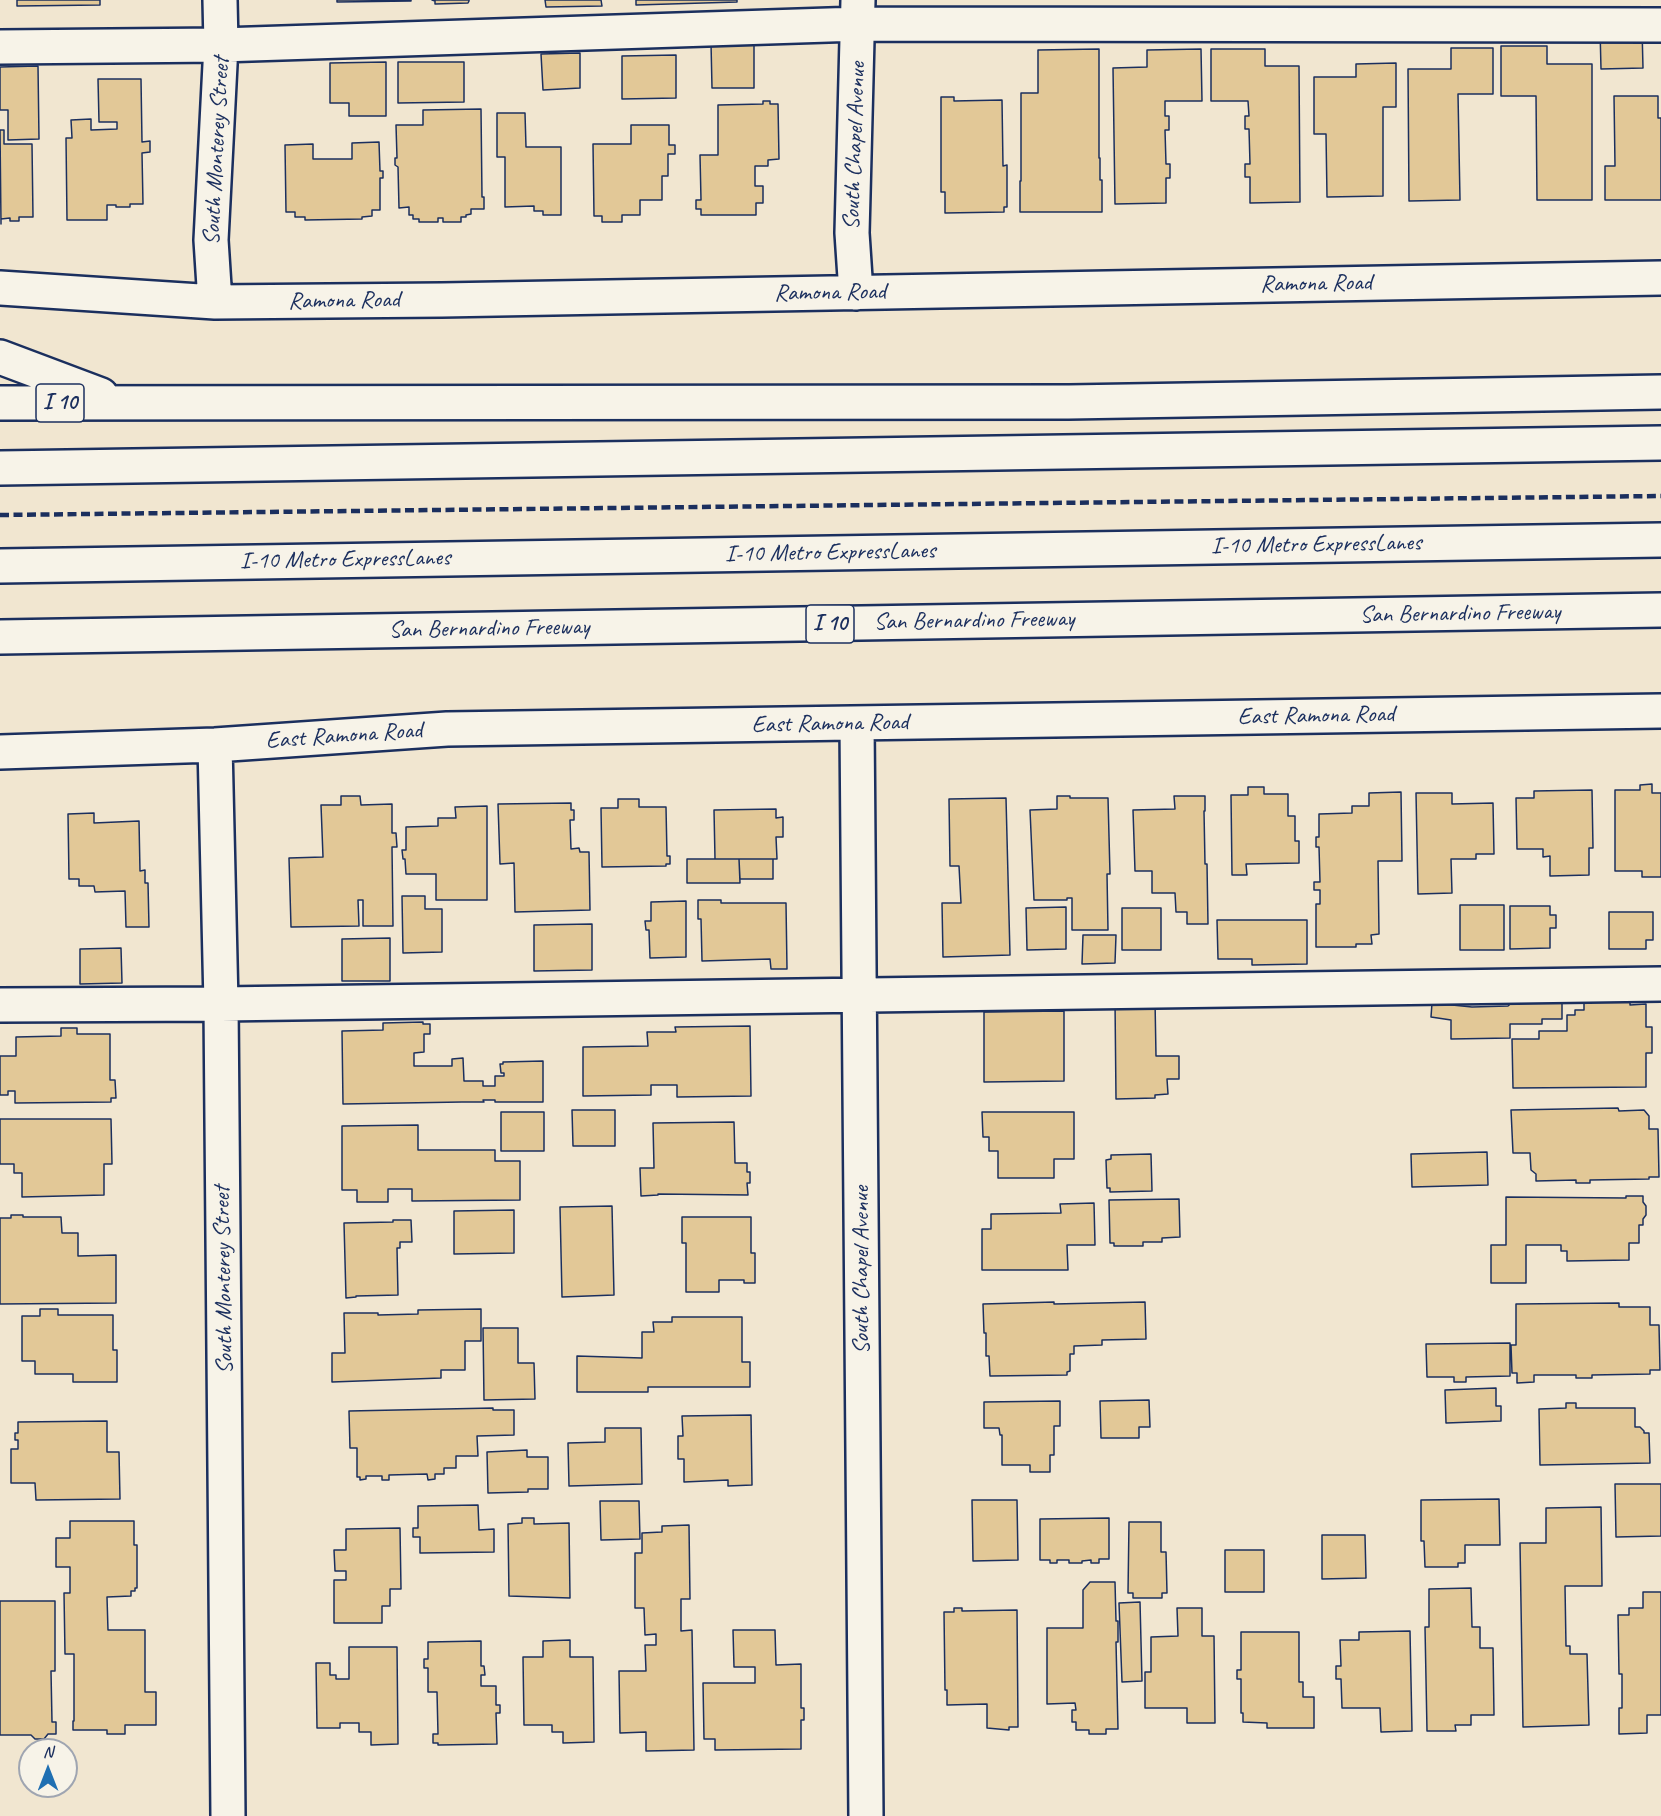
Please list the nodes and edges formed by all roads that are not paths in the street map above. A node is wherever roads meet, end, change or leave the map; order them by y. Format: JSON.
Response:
{"nodes":[{"id":1,"x":220,"y":0,"type":"edge"},
{"id":2,"x":859,"y":12,"type":"edge"},
{"id":3,"x":1661,"y":25,"type":"edge"},
{"id":4,"x":221,"y":45,"type":"junction"},
{"id":5,"x":0,"y":47,"type":"edge"},
{"id":6,"x":1661,"y":278,"type":"edge"},
{"id":7,"x":0,"y":288,"type":"edge"},
{"id":8,"x":856,"y":292,"type":"junction"},
{"id":9,"x":215,"y":302,"type":"junction"},
{"id":10,"x":0,"y":357,"type":"edge"},
{"id":11,"x":1661,"y":392,"type":"edge"},
{"id":12,"x":120,"y":402,"type":"junction"},
{"id":13,"x":0,"y":403,"type":"edge"},
{"id":14,"x":1661,"y":443,"type":"edge"},
{"id":15,"x":0,"y":468,"type":"edge"},
{"id":16,"x":1661,"y":540,"type":"edge"},
{"id":17,"x":0,"y":566,"type":"edge"},
{"id":18,"x":1661,"y":610,"type":"edge"},
{"id":19,"x":0,"y":637,"type":"edge"},
{"id":20,"x":1661,"y":711,"type":"edge"},
{"id":21,"x":857,"y":723,"type":"junction"},
{"id":22,"x":215,"y":745,"type":"junction"},
{"id":23,"x":0,"y":752,"type":"edge"},
{"id":24,"x":1661,"y":984,"type":"edge"},
{"id":25,"x":860,"y":994,"type":"junction"},
{"id":26,"x":221,"y":1004,"type":"junction"},
{"id":27,"x":0,"y":1005,"type":"edge"},
{"id":28,"x":228,"y":1816,"type":"edge"},
{"id":29,"x":866,"y":1816,"type":"edge"}],
"edges":[{"from":1,"to":4,"type":"main road","name":"South Monterey Street"},
{"from":2,"to":3,"type":"main road"},
{"from":2,"to":4,"type":"main road"},
{"from":2,"to":8,"type":"main road","name":"South Chapel Avenue"},
{"from":4,"to":5,"type":"main road"},
{"from":4,"to":9,"type":"main road","name":"South Monterey Street"},
{"from":6,"to":8,"type":"main road","name":"Ramona Road"},
{"from":7,"to":9,"type":"main road","name":"Ramona Road"},
{"from":8,"to":9,"type":"main road","name":"Ramona Road"},
{"from":10,"to":12,"type":"main road"},
{"from":11,"to":12,"type":"main road","number":"I 10"},
{"from":12,"to":13,"type":"main road","number":"I 10"},
{"from":14,"to":15,"type":"main road"},
{"from":16,"to":17,"type":"main road","name":"I-10 Metro ExpressLanes"},
{"from":18,"to":19,"type":"main road","name":"San Bernardino Freeway","number":"I 10"},
{"from":20,"to":21,"type":"main road","name":"East Ramona Road"},
{"from":21,"to":22,"type":"main road","name":"East Ramona Road"},
{"from":21,"to":25,"type":"main road","name":"South Chapel Avenue"},
{"from":22,"to":23,"type":"main road","name":"East Ramona Road"},
{"from":22,"to":26,"type":"main road","name":"South Monterey Street"},
{"from":24,"to":25,"type":"main road"},
{"from":25,"to":26,"type":"main road"},
{"from":25,"to":29,"type":"main road","name":"South Chapel Avenue"},
{"from":26,"to":27,"type":"main road"},
{"from":26,"to":28,"type":"main road","name":"South Monterey Street"}]}
